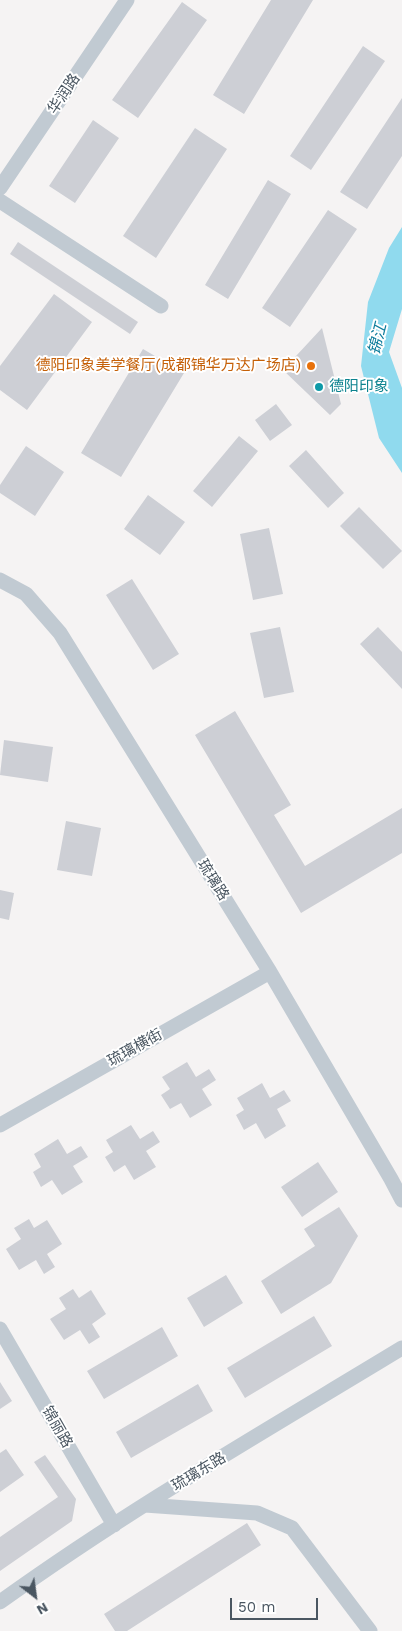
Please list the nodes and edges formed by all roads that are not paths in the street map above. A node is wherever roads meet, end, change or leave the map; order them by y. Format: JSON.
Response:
{"nodes":[{"id":1,"x":127,"y":0,"type":"edge"},
{"id":2,"x":0,"y":188,"type":"edge"},
{"id":3,"x":0,"y":201,"type":"edge"},
{"id":4,"x":161,"y":306,"type":"dead end"},
{"id":5,"x":0,"y":580,"type":"edge"},
{"id":6,"x":270,"y":972,"type":"junction"},
{"id":7,"x":0,"y":1124,"type":"edge"},
{"id":8,"x":402,"y":1200,"type":"edge"},
{"id":9,"x":0,"y":1329,"type":"edge"},
{"id":10,"x":402,"y":1348,"type":"edge"},
{"id":11,"x":145,"y":1505,"type":"junction"},
{"id":12,"x":114,"y":1525,"type":"junction"},
{"id":13,"x":0,"y":1602,"type":"edge"},
{"id":14,"x":370,"y":1631,"type":"edge"}],
"edges":[{"from":1,"to":2,"type":"street","name":"华润路"},
{"from":3,"to":4,"type":"street"},
{"from":5,"to":6,"type":"street","name":"琉璃路"},
{"from":6,"to":7,"type":"street","name":"琉璃横街"},
{"from":6,"to":8,"type":"street","name":"琉璃路"},
{"from":9,"to":12,"type":"street","name":"锦丽路"},
{"from":10,"to":11,"type":"street","name":"琉璃东路"},
{"from":11,"to":12,"type":"street","name":"琉璃东路"},
{"from":11,"to":14,"type":"street"},
{"from":12,"to":13,"type":"street","name":"琉璃东路"}]}
